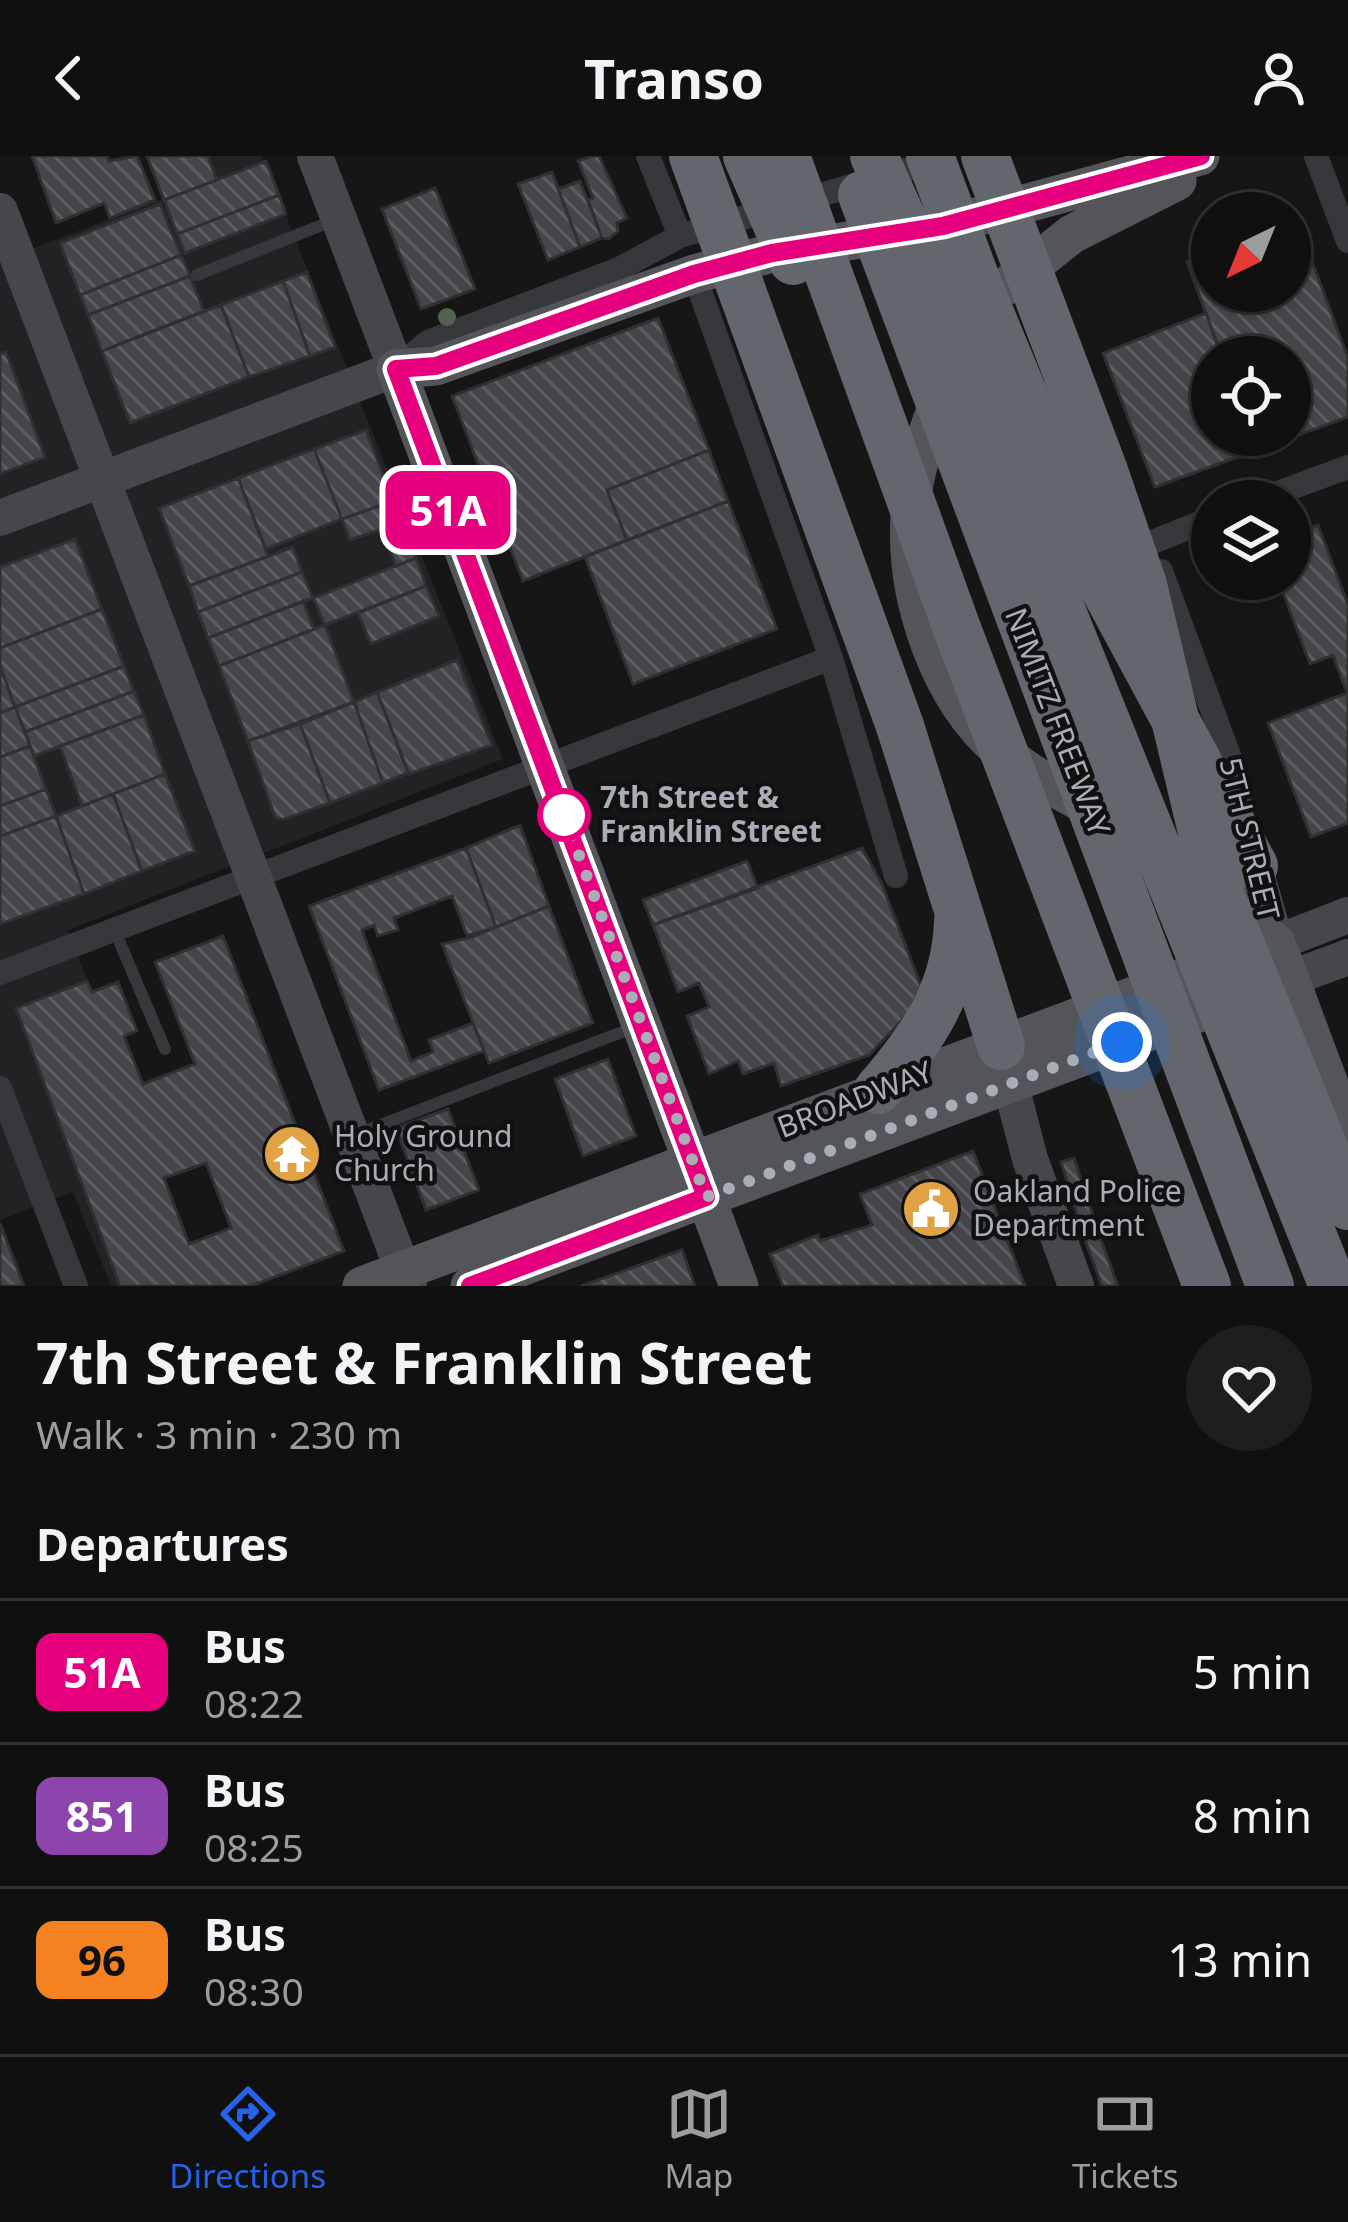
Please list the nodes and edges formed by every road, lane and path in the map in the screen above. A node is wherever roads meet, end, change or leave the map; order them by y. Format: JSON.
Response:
{"nodes":[{"id":1,"x":316,"y":156,"type":"edge"},
{"id":2,"x":648,"y":156,"type":"edge"},
{"id":3,"x":693,"y":156,"type":"edge"},
{"id":4,"x":747,"y":156,"type":"edge"},
{"id":5,"x":787,"y":156,"type":"edge"},
{"id":6,"x":849,"y":156,"type":"edge"},
{"id":7,"x":874,"y":156,"type":"edge"},
{"id":8,"x":931,"y":156,"type":"edge"},
{"id":9,"x":954,"y":156,"type":"edge"},
{"id":10,"x":985,"y":156,"type":"edge"},
{"id":11,"x":1200,"y":156,"type":"edge"},
{"id":12,"x":1227,"y":156,"type":"edge"},
{"id":13,"x":1316,"y":156,"type":"edge"},
{"id":14,"x":0,"y":211,"type":"edge"},
{"id":15,"x":339,"y":218,"type":"junction"},
{"id":16,"x":680,"y":236,"type":"junction"},
{"id":17,"x":1348,"y":242,"type":"edge"},
{"id":18,"x":694,"y":274,"type":"junction"},
{"id":19,"x":197,"y":275,"type":"dead end"},
{"id":20,"x":396,"y":369,"type":"junction"},
{"id":21,"x":1348,"y":467,"type":"edge"},
{"id":22,"x":100,"y":480,"type":"junction"},
{"id":23,"x":1311,"y":481,"type":"edge"},
{"id":24,"x":0,"y":518,"type":"edge"},
{"id":25,"x":1191,"y":526,"type":"edge"},
{"id":26,"x":1150,"y":542,"type":"junction"},
{"id":27,"x":956,"y":626,"type":"junction"},
{"id":28,"x":831,"y":658,"type":"junction"},
{"id":29,"x":545,"y":766,"type":"junction"},
{"id":30,"x":1254,"y":866,"type":"junction"},
{"id":31,"x":896,"y":876,"type":"dead end"},
{"id":32,"x":251,"y":877,"type":"junction"},
{"id":33,"x":958,"y":911,"type":"junction"},
{"id":34,"x":1348,"y":915,"type":"edge"},
{"id":35,"x":114,"y":928,"type":"junction"},
{"id":36,"x":1348,"y":957,"type":"edge"},
{"id":37,"x":1283,"y":961,"type":"junction"},
{"id":38,"x":0,"y":973,"type":"edge"},
{"id":39,"x":641,"y":1024,"type":"junction"},
{"id":40,"x":165,"y":1049,"type":"dead end"},
{"id":41,"x":1005,"y":1065,"type":"junction"},
{"id":42,"x":0,"y":1088,"type":"edge"},
{"id":43,"x":878,"y":1090,"type":"junction"},
{"id":44,"x":1348,"y":1135,"type":"edge"},
{"id":45,"x":350,"y":1136,"type":"junction"},
{"id":46,"x":699,"y":1179,"type":"junction"},
{"id":47,"x":1348,"y":1206,"type":"edge"},
{"id":48,"x":406,"y":1278,"type":"edge"},
{"id":49,"x":76,"y":1286,"type":"edge"},
{"id":50,"x":362,"y":1286,"type":"edge"},
{"id":51,"x":470,"y":1286,"type":"edge"},
{"id":52,"x":740,"y":1286,"type":"edge"},
{"id":53,"x":1076,"y":1286,"type":"edge"},
{"id":54,"x":1207,"y":1286,"type":"edge"},
{"id":55,"x":1270,"y":1286,"type":"edge"},
{"id":56,"x":1333,"y":1286,"type":"edge"}],
"edges":[{"from":1,"to":15,"type":"main road"},
{"from":2,"to":16,"type":"street"},
{"from":3,"to":33,"type":"highway","bridge":true},
{"from":4,"to":27,"type":"highway","bridge":true},
{"from":5,"to":27,"type":"highway","name":"NIMITZ FREEWAY","bridge":true},
{"from":6,"to":55,"type":"highway","name":"NIMITZ FREEWAY","bridge":true},
{"from":7,"to":56,"type":"highway","bridge":true},
{"from":8,"to":30,"type":"highway","bridge":true},
{"from":9,"to":16,"type":"street"},
{"from":10,"to":47,"type":"highway","bridge":true},
{"from":11,"to":18,"type":"main road"},
{"from":12,"to":37,"type":"main road"},
{"from":13,"to":17,"type":"street"},
{"from":14,"to":22,"type":"main road"},
{"from":15,"to":19,"type":"lane"},
{"from":15,"to":20,"type":"main road"},
{"from":16,"to":20,"type":"street"},
{"from":18,"to":20,"type":"main road"},
{"from":18,"to":28,"type":"street"},
{"from":20,"to":22,"type":"main road"},
{"from":20,"to":29,"type":"main road"},
{"from":21,"to":23,"type":"street"},
{"from":22,"to":24,"type":"main road"},
{"from":22,"to":32,"type":"main road"},
{"from":25,"to":26,"type":"street"},
{"from":26,"to":26,"type":"street","name":"5TH STREET"},
{"from":26,"to":30,"type":"street","name":"5TH STREET"},
{"from":27,"to":54,"type":"highway","name":"NIMITZ FREEWAY","bridge":true},
{"from":28,"to":29,"type":"street"},
{"from":28,"to":31,"type":"street"},
{"from":29,"to":32,"type":"street"},
{"from":29,"to":39,"type":"main road"},
{"from":30,"to":37,"type":"main road","name":"5TH STREET"},
{"from":32,"to":35,"type":"street"},
{"from":32,"to":45,"type":"main road"},
{"from":33,"to":41,"type":"highway"},
{"from":33,"to":43,"type":"highway"},
{"from":34,"to":37,"type":"main road","name":"BROADWAY"},
{"from":35,"to":38,"type":"street"},
{"from":35,"to":40,"type":"lane"},
{"from":36,"to":37,"type":"main road","name":"BROADWAY"},
{"from":37,"to":41,"type":"main road","name":"BROADWAY"},
{"from":37,"to":44,"type":"main road","name":"5TH STREET"},
{"from":39,"to":45,"type":"lane"},
{"from":39,"to":46,"type":"main road"},
{"from":41,"to":43,"type":"main road","name":"BROADWAY"},
{"from":41,"to":46,"type":"main road","name":"BROADWAY"},
{"from":41,"to":53,"type":"main road"},
{"from":42,"to":49,"type":"street"},
{"from":43,"to":46,"type":"main road","name":"BROADWAY"},
{"from":45,"to":48,"type":"main road"},
{"from":46,"to":48,"type":"main road","name":"BROADWAY"},
{"from":46,"to":51,"type":"main road","name":"BROADWAY"},
{"from":46,"to":52,"type":"main road"},
{"from":48,"to":50,"type":"main road","name":"BROADWAY"}]}
